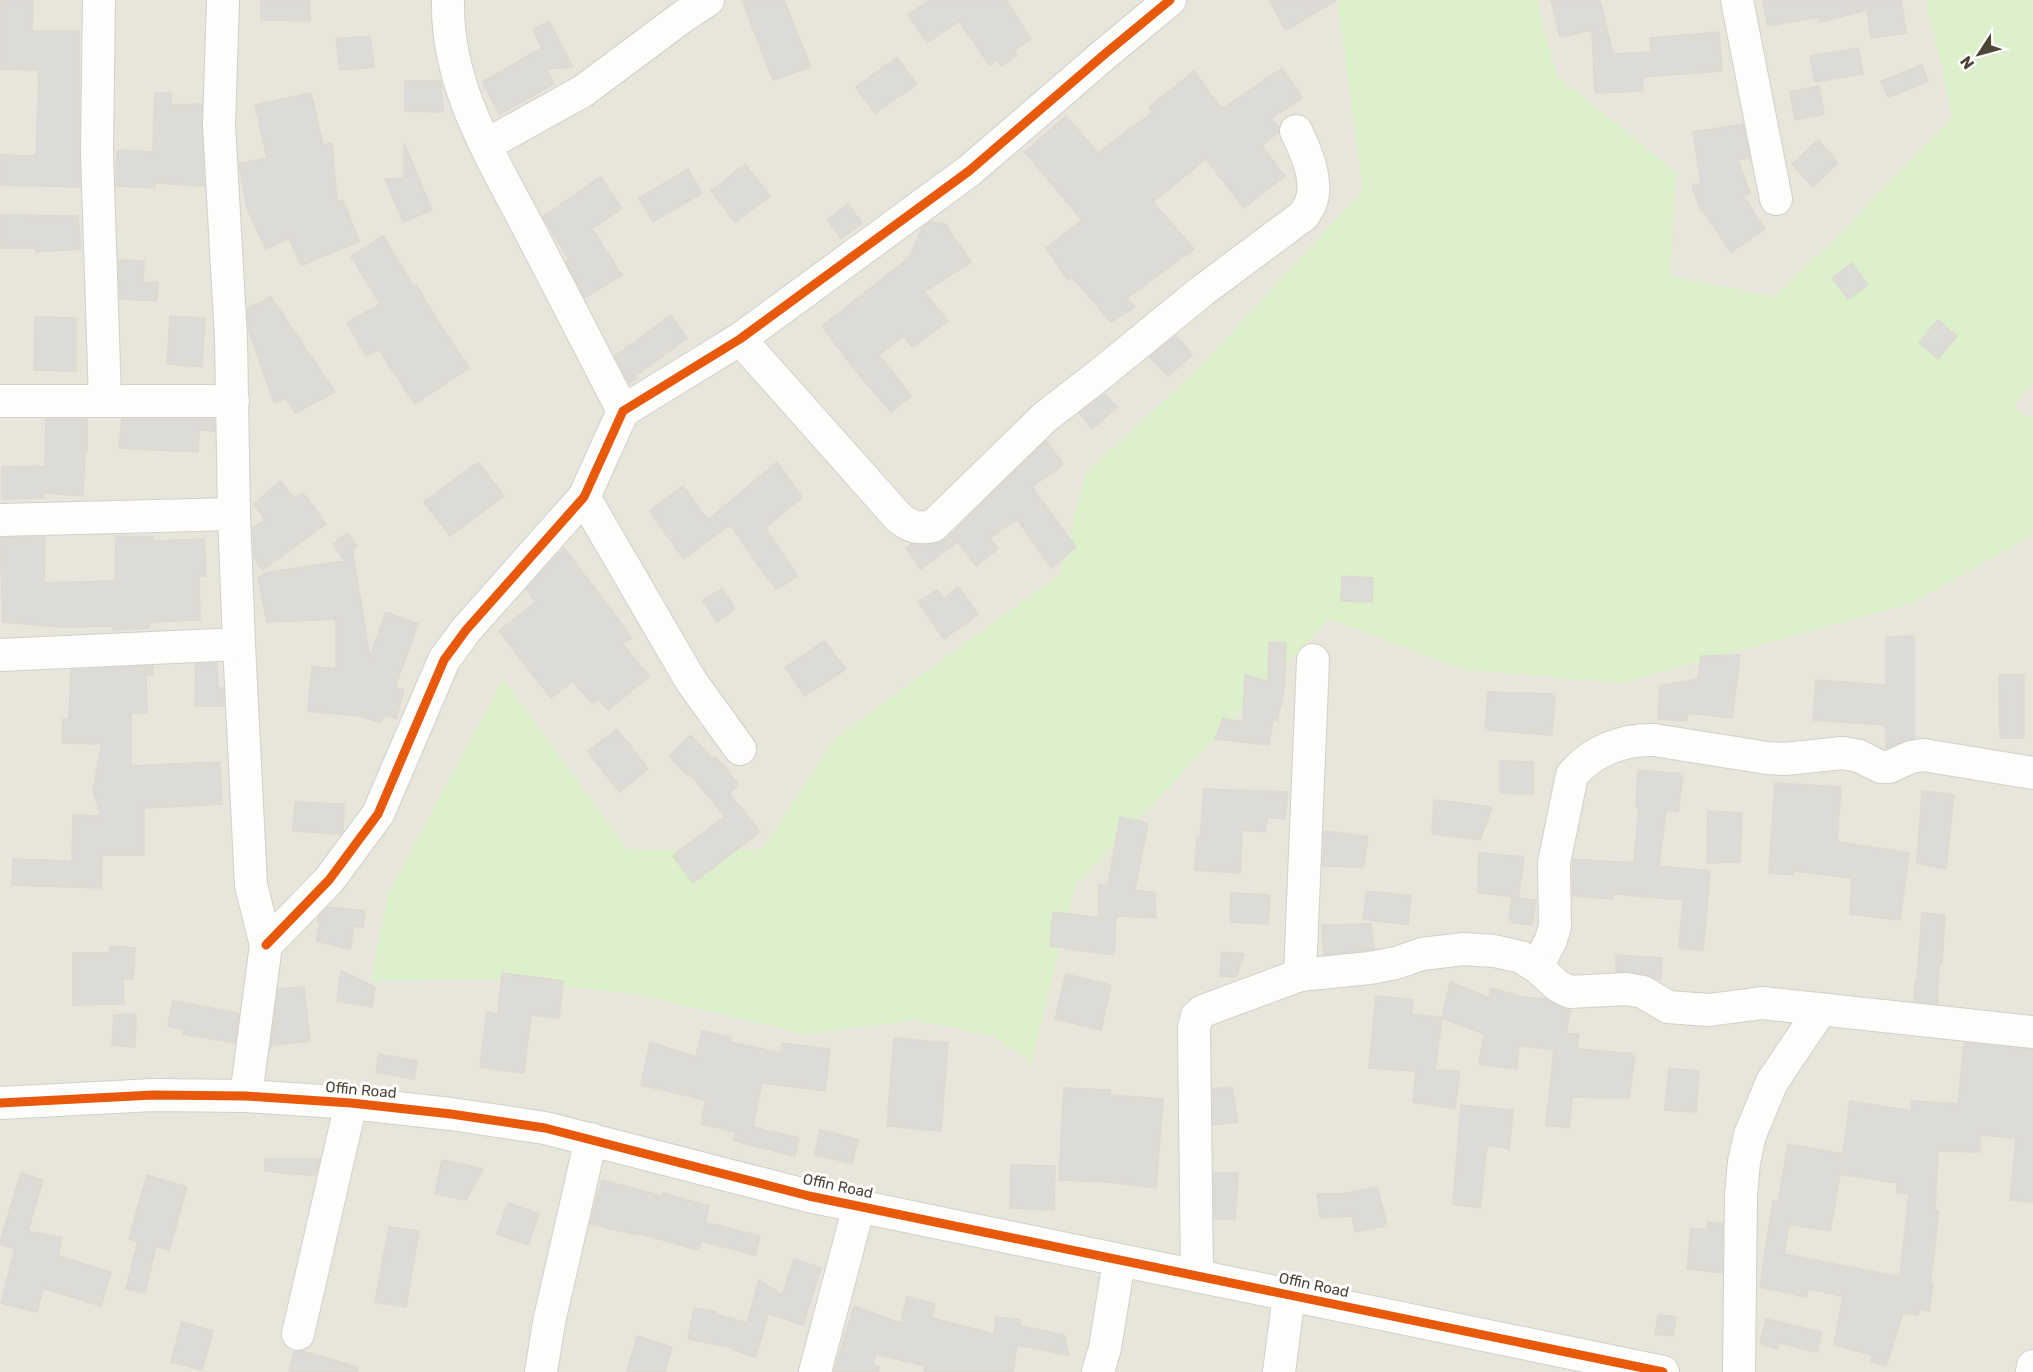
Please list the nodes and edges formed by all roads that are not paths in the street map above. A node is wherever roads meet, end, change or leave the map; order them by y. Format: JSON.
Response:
{"nodes":[{"id":1,"x":99,"y":0,"type":"edge"},
{"id":2,"x":223,"y":0,"type":"edge"},
{"id":3,"x":448,"y":0,"type":"edge"},
{"id":4,"x":708,"y":0,"type":"edge"},
{"id":5,"x":1170,"y":0,"type":"edge"},
{"id":6,"x":1737,"y":0,"type":"edge"},
{"id":7,"x":1296,"y":130,"type":"dead end"},
{"id":8,"x":486,"y":145,"type":"junction"},
{"id":9,"x":1776,"y":199,"type":"dead end"},
{"id":10,"x":740,"y":339,"type":"junction"},
{"id":11,"x":105,"y":400,"type":"junction"},
{"id":12,"x":0,"y":401,"type":"edge"},
{"id":13,"x":233,"y":401,"type":"junction"},
{"id":14,"x":623,"y":411,"type":"junction"},
{"id":15,"x":584,"y":497,"type":"junction"},
{"id":16,"x":234,"y":514,"type":"junction"},
{"id":17,"x":0,"y":520,"type":"edge"},
{"id":18,"x":239,"y":644,"type":"junction"},
{"id":19,"x":0,"y":655,"type":"edge"},
{"id":20,"x":1313,"y":660,"type":"dead end"},
{"id":21,"x":740,"y":749,"type":"dead end"},
{"id":22,"x":2033,"y":773,"type":"edge"},
{"id":23,"x":266,"y":945,"type":"junction"},
{"id":24,"x":1537,"y":967,"type":"junction"},
{"id":25,"x":1300,"y":975,"type":"junction"},
{"id":26,"x":1821,"y":1009,"type":"junction"},
{"id":27,"x":2033,"y":1032,"type":"edge"},
{"id":28,"x":246,"y":1096,"type":"junction"},
{"id":29,"x":0,"y":1103,"type":"edge"},
{"id":30,"x":351,"y":1103,"type":"junction"},
{"id":31,"x":591,"y":1139,"type":"junction"},
{"id":32,"x":860,"y":1206,"type":"junction"},
{"id":33,"x":1119,"y":1261,"type":"junction"},
{"id":34,"x":1197,"y":1276,"type":"junction"},
{"id":35,"x":1288,"y":1295,"type":"junction"},
{"id":36,"x":298,"y":1334,"type":"dead end"},
{"id":37,"x":2033,"y":1366,"type":"edge"},
{"id":38,"x":542,"y":1372,"type":"edge"},
{"id":39,"x":815,"y":1372,"type":"edge"},
{"id":40,"x":1098,"y":1372,"type":"edge"},
{"id":41,"x":1279,"y":1372,"type":"edge"},
{"id":42,"x":1663,"y":1372,"type":"edge"},
{"id":43,"x":1739,"y":1372,"type":"edge"},
{"id":44,"x":2032,"y":1372,"type":"edge"}],
"edges":[{"from":1,"to":11,"type":"street"},
{"from":2,"to":13,"type":"street"},
{"from":3,"to":8,"type":"street"},
{"from":4,"to":8,"type":"street"},
{"from":5,"to":10,"type":"street"},
{"from":6,"to":9,"type":"street"},
{"from":7,"to":10,"type":"street"},
{"from":8,"to":14,"type":"street"},
{"from":10,"to":14,"type":"street"},
{"from":11,"to":12,"type":"street"},
{"from":11,"to":13,"type":"street"},
{"from":13,"to":16,"type":"street"},
{"from":14,"to":15,"type":"street"},
{"from":15,"to":21,"type":"street"},
{"from":15,"to":23,"type":"street"},
{"from":16,"to":17,"type":"street"},
{"from":16,"to":18,"type":"street"},
{"from":18,"to":19,"type":"street"},
{"from":18,"to":23,"type":"street"},
{"from":20,"to":25,"type":"street"},
{"from":22,"to":24,"type":"street"},
{"from":23,"to":28,"type":"street"},
{"from":24,"to":25,"type":"street"},
{"from":24,"to":26,"type":"street"},
{"from":25,"to":34,"type":"street"},
{"from":26,"to":27,"type":"street"},
{"from":26,"to":43,"type":"street"},
{"from":28,"to":29,"type":"street","name":"Offin Road"},
{"from":28,"to":30,"type":"street","name":"Offin Road"},
{"from":30,"to":31,"type":"street","name":"Offin Road"},
{"from":30,"to":36,"type":"street"},
{"from":31,"to":32,"type":"street","name":"Offin Road"},
{"from":31,"to":38,"type":"street"},
{"from":32,"to":33,"type":"street","name":"Offin Road"},
{"from":32,"to":39,"type":"street"},
{"from":33,"to":34,"type":"street","name":"Offin Road"},
{"from":33,"to":40,"type":"street"},
{"from":34,"to":35,"type":"street","name":"Offin Road"},
{"from":35,"to":41,"type":"street"},
{"from":35,"to":42,"type":"street","name":"Offin Road"},
{"from":37,"to":44,"type":"street"}]}
